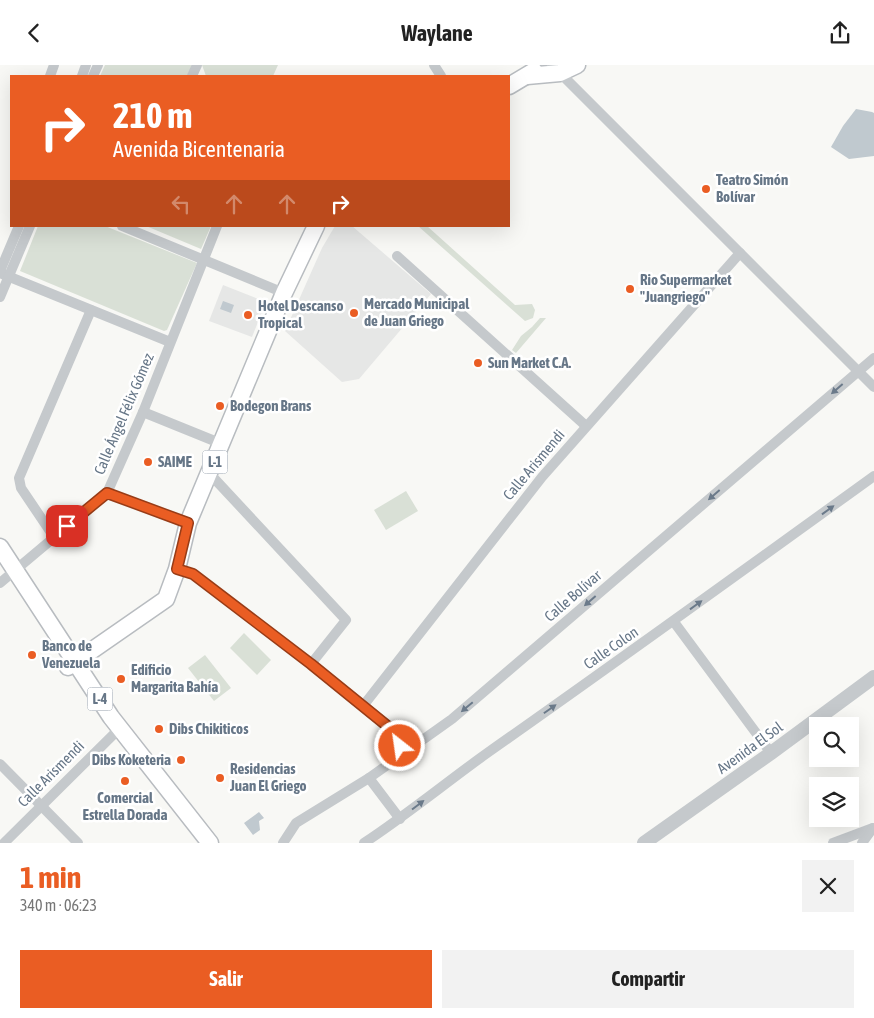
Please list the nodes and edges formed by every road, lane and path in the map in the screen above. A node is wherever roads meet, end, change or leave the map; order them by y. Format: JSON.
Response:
{"nodes":[{"id":1,"x":542,"y":65,"type":"edge"},
{"id":2,"x":577,"y":65,"type":"edge"},
{"id":3,"x":556,"y":69,"type":"edge"},
{"id":4,"x":526,"y":76,"type":"junction"},
{"id":5,"x":510,"y":85,"type":"edge"},
{"id":6,"x":19,"y":227,"type":"edge"},
{"id":7,"x":29,"y":227,"type":"edge"},
{"id":8,"x":128,"y":227,"type":"edge"},
{"id":9,"x":217,"y":227,"type":"edge"},
{"id":10,"x":316,"y":227,"type":"edge"},
{"id":11,"x":0,"y":240,"type":"edge"},
{"id":12,"x":15,"y":247,"type":"junction"},
{"id":13,"x":740,"y":253,"type":"junction"},
{"id":14,"x":397,"y":256,"type":"dead end"},
{"id":15,"x":203,"y":260,"type":"junction"},
{"id":16,"x":3,"y":273,"type":"edge"},
{"id":17,"x":284,"y":293,"type":"junction"},
{"id":18,"x":0,"y":297,"type":"edge"},
{"id":19,"x":91,"y":309,"type":"junction"},
{"id":20,"x":170,"y":342,"type":"junction"},
{"id":21,"x":874,"y":358,"type":"edge"},
{"id":22,"x":858,"y":371,"type":"junction"},
{"id":23,"x":874,"y":387,"type":"edge"},
{"id":24,"x":143,"y":412,"type":"junction"},
{"id":25,"x":586,"y":426,"type":"junction"},
{"id":26,"x":222,"y":444,"type":"junction"},
{"id":27,"x":210,"y":474,"type":"junction"},
{"id":28,"x":874,"y":476,"type":"edge"},
{"id":29,"x":107,"y":493,"type":"junction"},
{"id":30,"x":188,"y":523,"type":"junction"},
{"id":31,"x":54,"y":537,"type":"junction"},
{"id":32,"x":0,"y":547,"type":"edge"},
{"id":33,"x":177,"y":569,"type":"junction"},
{"id":34,"x":6,"y":573,"type":"edge"},
{"id":35,"x":674,"y":622,"type":"junction"},
{"id":36,"x":311,"y":664,"type":"junction"},
{"id":37,"x":72,"y":665,"type":"junction"},
{"id":38,"x":874,"y":677,"type":"edge"},
{"id":39,"x":363,"y":706,"type":"junction"},
{"id":40,"x":116,"y":731,"type":"junction"},
{"id":41,"x":396,"y":733,"type":"junction"},
{"id":42,"x":415,"y":745,"type":"junction"},
{"id":43,"x":771,"y":753,"type":"junction"},
{"id":44,"x":396,"y":759,"type":"junction"},
{"id":45,"x":0,"y":764,"type":"edge"},
{"id":46,"x":369,"y":777,"type":"junction"},
{"id":47,"x":41,"y":805,"type":"junction"},
{"id":48,"x":400,"y":819,"type":"junction"},
{"id":49,"x":873,"y":827,"type":"edge"},
{"id":50,"x":4,"y":843,"type":"edge"},
{"id":51,"x":78,"y":843,"type":"edge"},
{"id":52,"x":199,"y":843,"type":"edge"},
{"id":53,"x":210,"y":843,"type":"edge"},
{"id":54,"x":283,"y":843,"type":"edge"},
{"id":55,"x":364,"y":843,"type":"edge"},
{"id":56,"x":644,"y":843,"type":"edge"},
{"id":57,"x":834,"y":843,"type":"edge"},
{"id":58,"x":862,"y":843,"type":"edge"}],
"edges":[{"from":1,"to":4,"type":"main road"},
{"from":2,"to":3,"type":"main road"},
{"from":3,"to":4,"type":"main road"},
{"from":3,"to":13,"type":"street"},
{"from":4,"to":5,"type":"main road"},
{"from":6,"to":12,"type":"street"},
{"from":7,"to":12,"type":"street"},
{"from":8,"to":15,"type":"street"},
{"from":9,"to":15,"type":"street","name":"Calle Ángel Félix Gómez"},
{"from":10,"to":17,"type":"main road","number":"L-1"},
{"from":11,"to":12,"type":"street"},
{"from":12,"to":16,"type":"street"},
{"from":13,"to":22,"type":"street"},
{"from":13,"to":25,"type":"street","name":"Calle Arismendi"},
{"from":14,"to":25,"type":"street"},
{"from":15,"to":17,"type":"street"},
{"from":15,"to":20,"type":"street","name":"Calle Ángel Félix Gómez"},
{"from":16,"to":18,"type":"street"},
{"from":16,"to":19,"type":"street"},
{"from":17,"to":26,"type":"main road","number":"L-1"},
{"from":19,"to":20,"type":"street"},
{"from":19,"to":31,"type":"street"},
{"from":20,"to":24,"type":"street","name":"Calle Ángel Félix Gómez"},
{"from":21,"to":22,"type":"street","name":"Calle Bolívar"},
{"from":22,"to":23,"type":"street"},
{"from":22,"to":42,"type":"street","name":"Calle Bolívar","one_way":true},
{"from":24,"to":26,"type":"street"},
{"from":24,"to":29,"type":"street","name":"Calle Ángel Félix Gómez"},
{"from":25,"to":39,"type":"street","name":"Calle Arismendi"},
{"from":26,"to":27,"type":"main road","number":"L-1"},
{"from":27,"to":30,"type":"main road","number":"L-1"},
{"from":27,"to":36,"type":"street"},
{"from":35,"to":28,"type":"street","name":"Calle Colon","one_way":true},
{"from":29,"to":30,"type":"street"},
{"from":29,"to":31,"type":"street","name":"Calle Ángel Félix Gómez"},
{"from":30,"to":33,"type":"main road","number":"L-1"},
{"from":31,"to":34,"type":"street","name":"Calle Ángel Félix Gómez"},
{"from":32,"to":34,"type":"main road","number":"L-4"},
{"from":33,"to":36,"type":"street"},
{"from":33,"to":37,"type":"main road","number":"L-1"},
{"from":34,"to":37,"type":"main road","number":"L-4"},
{"from":35,"to":43,"type":"street"},
{"from":48,"to":35,"type":"street","name":"Calle Colon","one_way":true},
{"from":36,"to":39,"type":"street"},
{"from":37,"to":40,"type":"main road","number":"L-4"},
{"from":38,"to":43,"type":"street","name":"Avenida El Sol"},
{"from":39,"to":41,"type":"street"},
{"from":40,"to":47,"type":"street","name":"Calle Arismendi"},
{"from":40,"to":52,"type":"main road","number":"L-4"},
{"from":40,"to":53,"type":"main road","number":"L-4"},
{"from":41,"to":42,"type":"street"},
{"from":41,"to":44,"type":"street"},
{"from":42,"to":44,"type":"street","name":"Calle Bolívar"},
{"from":43,"to":56,"type":"street","name":"Avenida El Sol"},
{"from":44,"to":46,"type":"street","name":"Calle Bolívar"},
{"from":45,"to":47,"type":"street"},
{"from":46,"to":48,"type":"street"},
{"from":46,"to":54,"type":"street","name":"Calle Bolívar"},
{"from":47,"to":50,"type":"street","name":"Calle Arismendi"},
{"from":47,"to":51,"type":"street"},
{"from":48,"to":55,"type":"street","name":"Calle Colon"},
{"from":49,"to":57,"type":"street"},
{"from":49,"to":58,"type":"street"}]}
